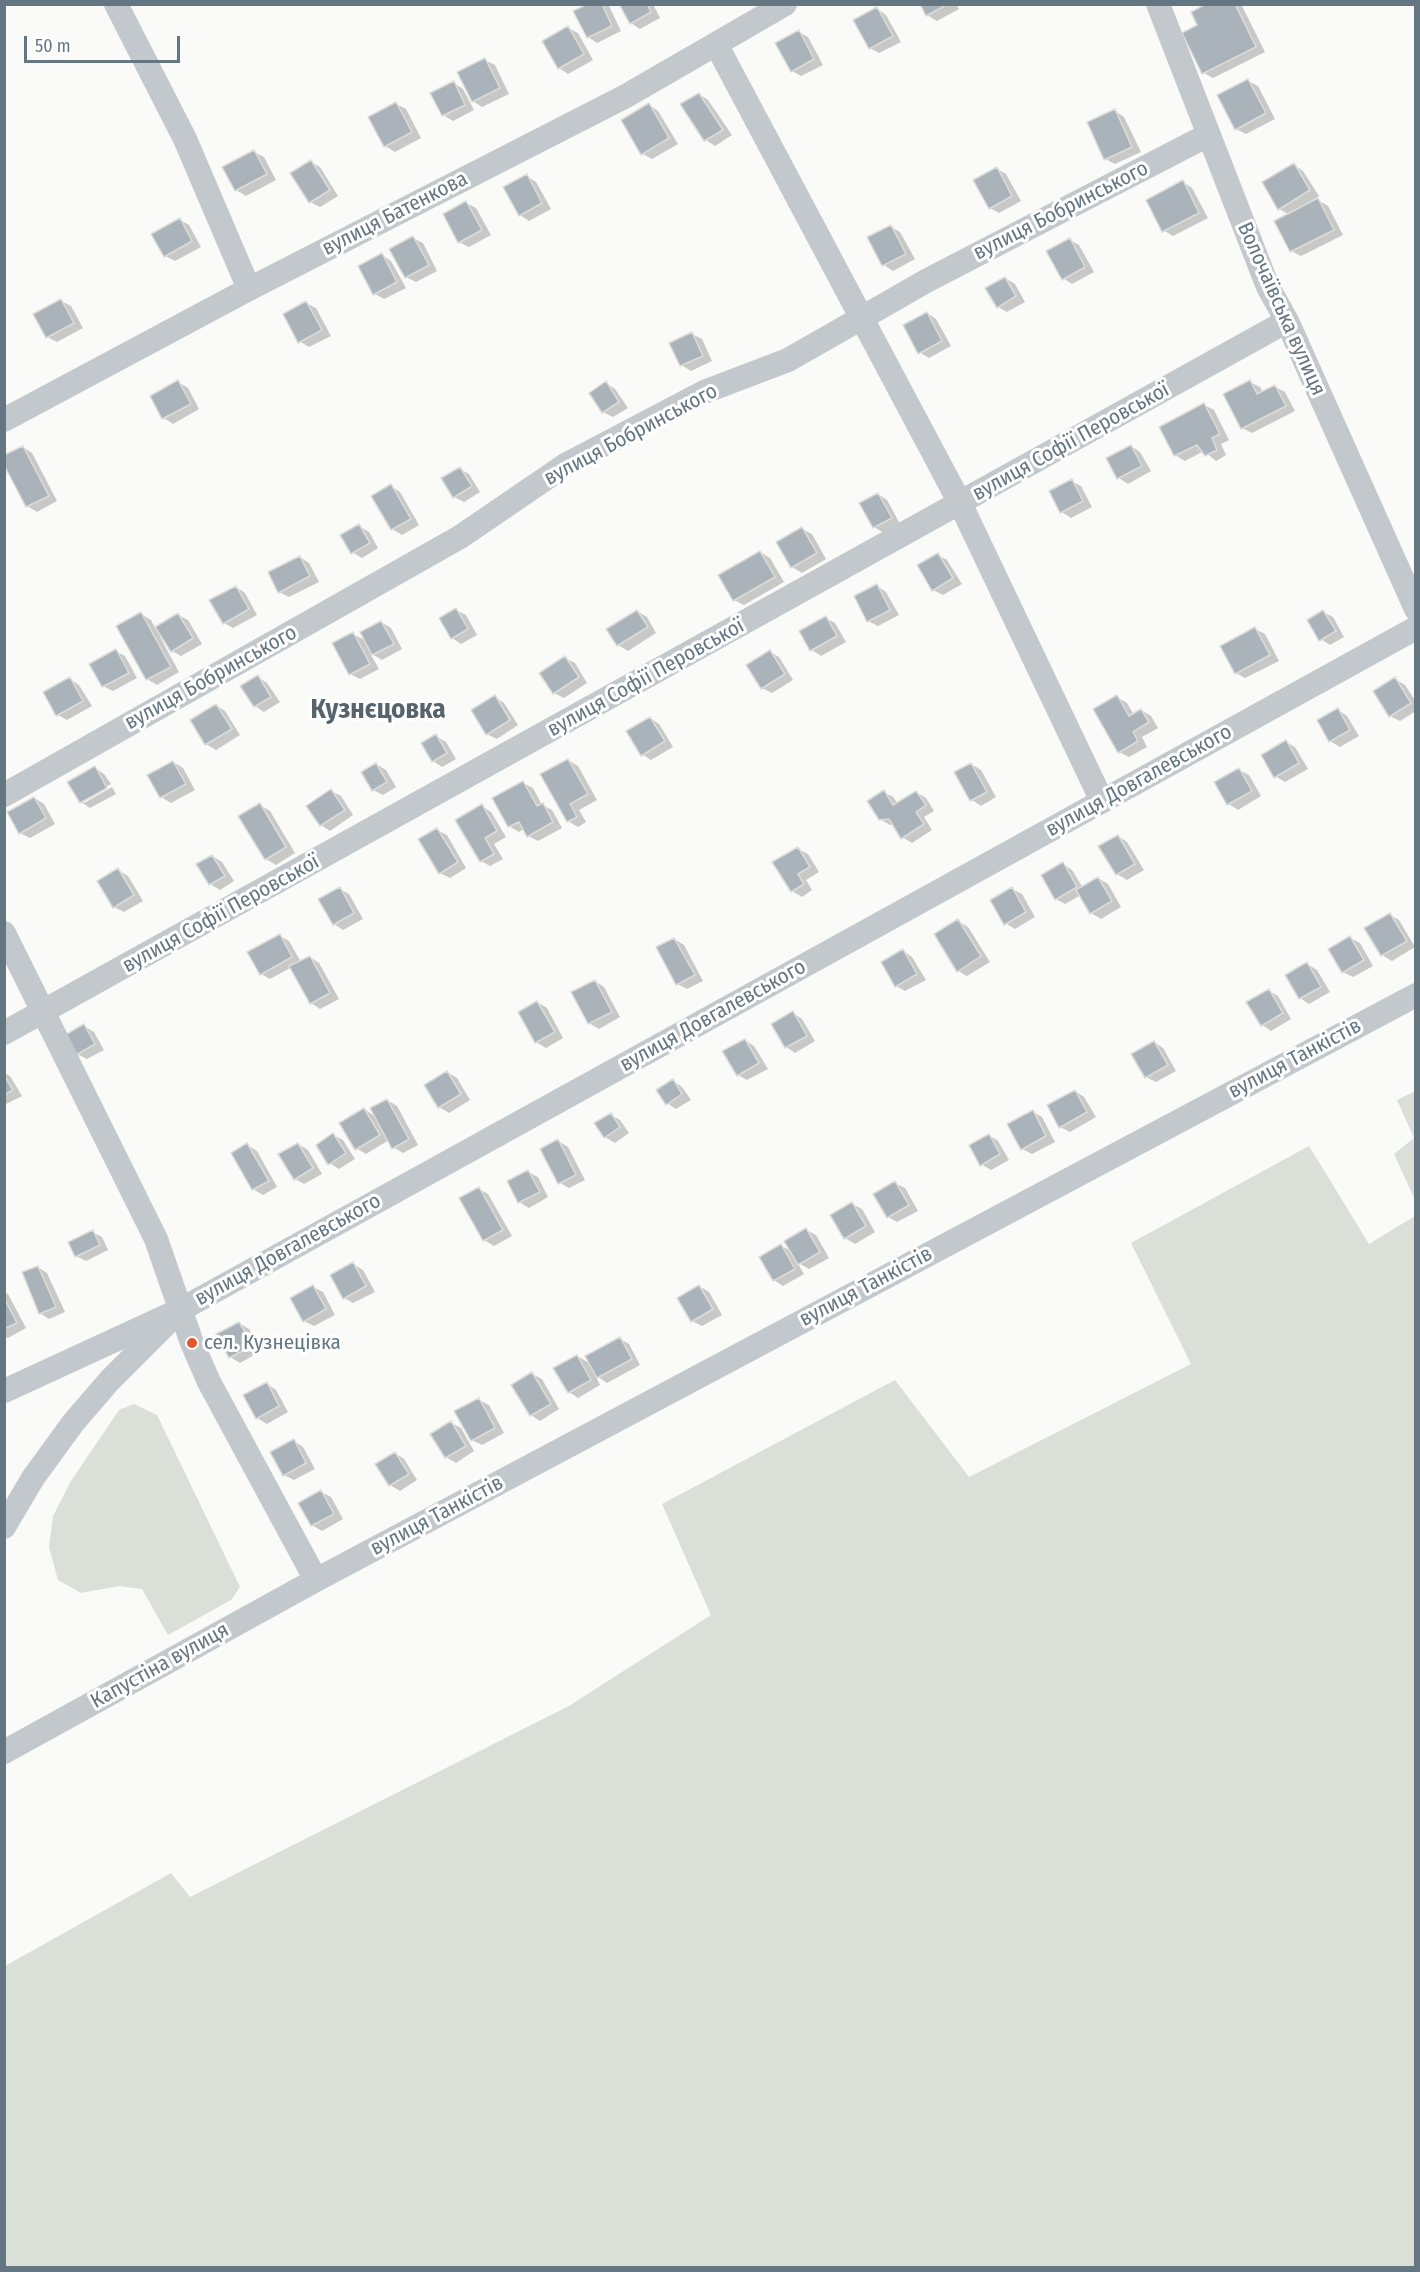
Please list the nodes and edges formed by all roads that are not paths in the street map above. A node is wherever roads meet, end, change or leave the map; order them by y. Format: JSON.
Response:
{"nodes":[{"id":1,"x":116,"y":4,"type":"edge"},
{"id":2,"x":785,"y":4,"type":"edge"},
{"id":3,"x":1158,"y":4,"type":"edge"},
{"id":4,"x":716,"y":44,"type":"junction"},
{"id":5,"x":1208,"y":135,"type":"junction"},
{"id":6,"x":249,"y":289,"type":"junction"},
{"id":7,"x":861,"y":318,"type":"junction"},
{"id":8,"x":1287,"y":321,"type":"junction"},
{"id":9,"x":4,"y":420,"type":"edge"},
{"id":10,"x":960,"y":503,"type":"junction"},
{"id":11,"x":1416,"y":609,"type":"edge"},
{"id":12,"x":1416,"y":628,"type":"edge"},
{"id":13,"x":4,"y":795,"type":"edge"},
{"id":14,"x":1102,"y":801,"type":"junction"},
{"id":15,"x":4,"y":933,"type":"edge"},
{"id":16,"x":1416,"y":995,"type":"edge"},
{"id":17,"x":44,"y":1012,"type":"junction"},
{"id":18,"x":4,"y":1034,"type":"edge"},
{"id":19,"x":180,"y":1310,"type":"junction"},
{"id":20,"x":4,"y":1391,"type":"edge"},
{"id":21,"x":4,"y":1527,"type":"edge"},
{"id":22,"x":316,"y":1580,"type":"junction"},
{"id":23,"x":4,"y":1752,"type":"edge"}],
"edges":[{"from":1,"to":6,"type":"street"},
{"from":2,"to":4,"type":"street","name":"вулиця Батенкова"},
{"from":3,"to":5,"type":"street","name":"Волочаївська вулиця"},
{"from":4,"to":6,"type":"street","name":"вулиця Батенкова"},
{"from":4,"to":7,"type":"street"},
{"from":5,"to":7,"type":"street","name":"вулиця Бобринського"},
{"from":5,"to":8,"type":"street","name":"Волочаївська вулиця"},
{"from":6,"to":9,"type":"street","name":"вулиця Батенкова"},
{"from":7,"to":10,"type":"street"},
{"from":7,"to":13,"type":"street","name":"вулиця Бобринського"},
{"from":8,"to":10,"type":"street","name":"вулиця Софії Перовської"},
{"from":8,"to":11,"type":"street","name":"Волочаївська вулиця"},
{"from":10,"to":14,"type":"street"},
{"from":10,"to":17,"type":"street","name":"вулиця Софії Перовської"},
{"from":12,"to":14,"type":"street","name":"вулиця Довгалевського"},
{"from":14,"to":19,"type":"street","name":"вулиця Довгалевського"},
{"from":15,"to":17,"type":"street"},
{"from":16,"to":22,"type":"street","name":"вулиця Танкістів"},
{"from":17,"to":18,"type":"street","name":"вулиця Софії Перовської"},
{"from":17,"to":19,"type":"street"},
{"from":19,"to":20,"type":"street","name":"вулиця Довгалевського"},
{"from":19,"to":21,"type":"street"},
{"from":19,"to":22,"type":"street"},
{"from":22,"to":23,"type":"street","name":"Капустіна вулиця"}]}
